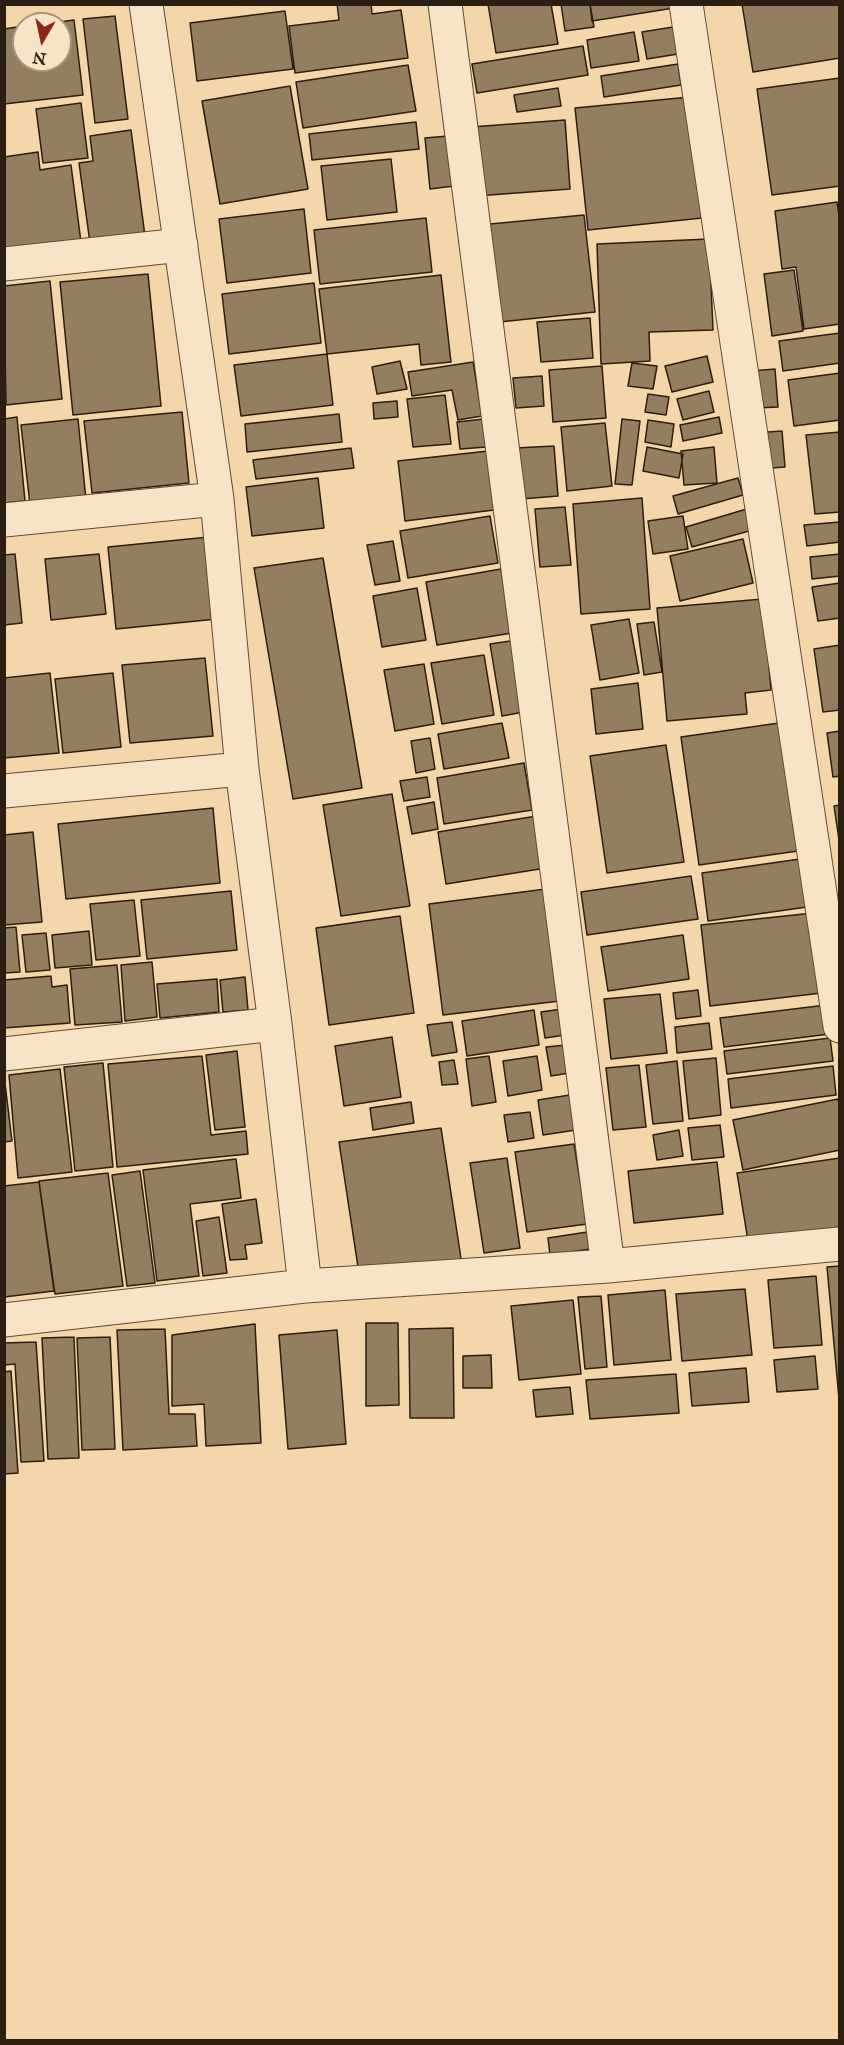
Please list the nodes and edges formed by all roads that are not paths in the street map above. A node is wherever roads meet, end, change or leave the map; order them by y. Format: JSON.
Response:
{"nodes":[{"id":1,"x":146,"y":4,"type":"edge"},
{"id":2,"x":445,"y":4,"type":"edge"},
{"id":3,"x":686,"y":4,"type":"edge"},
{"id":4,"x":181,"y":244,"type":"junction"},
{"id":5,"x":4,"y":264,"type":"edge"},
{"id":6,"x":217,"y":499,"type":"junction"},
{"id":7,"x":4,"y":519,"type":"edge"},
{"id":8,"x":242,"y":770,"type":"junction"},
{"id":9,"x":4,"y":791,"type":"edge"},
{"id":10,"x":275,"y":1024,"type":"junction"},
{"id":11,"x":840,"y":1026,"type":"edge"},
{"id":12,"x":4,"y":1054,"type":"edge"},
{"id":13,"x":840,"y":1244,"type":"edge"},
{"id":14,"x":608,"y":1266,"type":"junction"},
{"id":15,"x":305,"y":1286,"type":"junction"},
{"id":16,"x":4,"y":1320,"type":"edge"}],
"edges":[{"from":1,"to":4,"type":"street"},
{"from":2,"to":14,"type":"street"},
{"from":3,"to":11,"type":"street"},
{"from":4,"to":5,"type":"street"},
{"from":4,"to":6,"type":"street"},
{"from":6,"to":7,"type":"street"},
{"from":6,"to":8,"type":"street"},
{"from":8,"to":9,"type":"street"},
{"from":8,"to":10,"type":"street"},
{"from":10,"to":12,"type":"street"},
{"from":10,"to":15,"type":"street"},
{"from":13,"to":14,"type":"street"},
{"from":14,"to":15,"type":"street"},
{"from":15,"to":16,"type":"street"}]}
